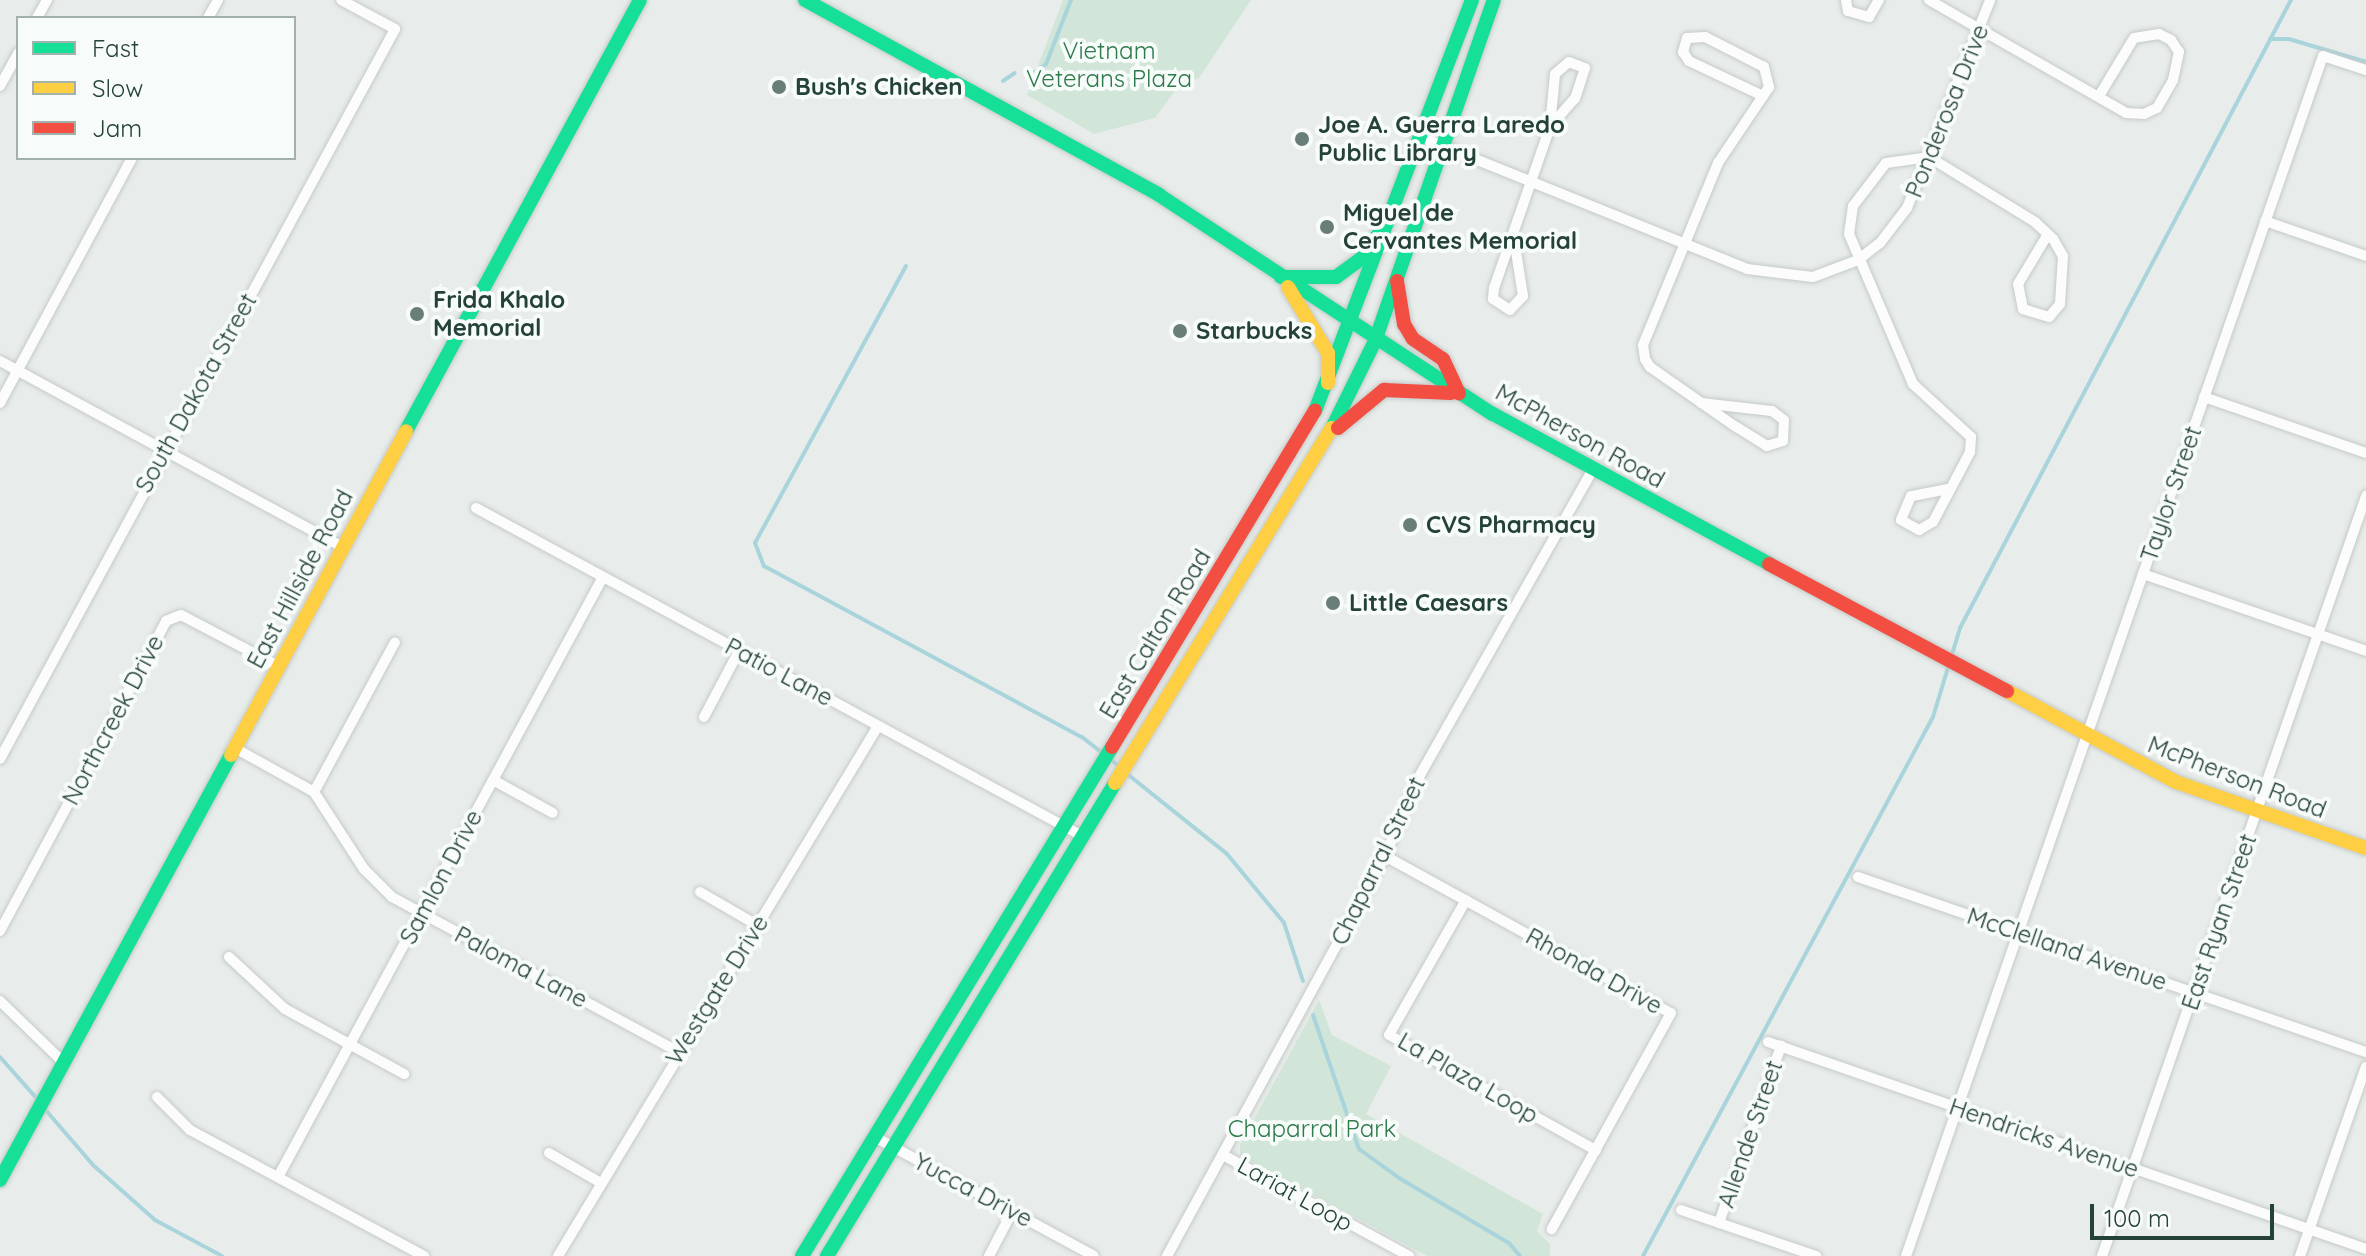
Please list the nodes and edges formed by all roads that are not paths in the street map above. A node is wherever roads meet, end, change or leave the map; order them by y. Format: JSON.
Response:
{"nodes":[{"id":1,"x":341,"y":0,"type":"edge"},
{"id":2,"x":640,"y":0,"type":"edge"},
{"id":3,"x":805,"y":0,"type":"edge"},
{"id":4,"x":1472,"y":0,"type":"edge"},
{"id":5,"x":1494,"y":0,"type":"edge"},
{"id":6,"x":1846,"y":0,"type":"edge"},
{"id":7,"x":1879,"y":0,"type":"edge"},
{"id":8,"x":1929,"y":0,"type":"edge"},
{"id":9,"x":1990,"y":0,"type":"edge"},
{"id":10,"x":1983,"y":26,"type":"junction"},
{"id":11,"x":16,"y":57,"type":"edge"},
{"id":12,"x":2366,"y":70,"type":"edge"},
{"id":13,"x":0,"y":86,"type":"edge"},
{"id":14,"x":1763,"y":96,"type":"junction"},
{"id":15,"x":2099,"y":96,"type":"junction"},
{"id":16,"x":1550,"y":127,"type":"junction"},
{"id":17,"x":1418,"y":136,"type":"junction"},
{"id":18,"x":1439,"y":146,"type":"junction"},
{"id":19,"x":1929,"y":157,"type":"junction"},
{"id":20,"x":131,"y":160,"type":"edge"},
{"id":21,"x":1533,"y":184,"type":"junction"},
{"id":22,"x":1389,"y":219,"type":"junction"},
{"id":23,"x":2265,"y":221,"type":"junction"},
{"id":24,"x":2048,"y":234,"type":"junction"},
{"id":25,"x":1514,"y":239,"type":"junction"},
{"id":26,"x":1685,"y":246,"type":"junction"},
{"id":27,"x":2366,"y":256,"type":"edge"},
{"id":28,"x":1858,"y":260,"type":"junction"},
{"id":29,"x":1396,"y":271,"type":"junction"},
{"id":30,"x":1281,"y":277,"type":"junction"},
{"id":31,"x":1355,"y":328,"type":"junction"},
{"id":32,"x":1375,"y":341,"type":"junction"},
{"id":33,"x":0,"y":361,"type":"edge"},
{"id":34,"x":18,"y":371,"type":"junction"},
{"id":35,"x":1326,"y":394,"type":"junction"},
{"id":36,"x":1459,"y":394,"type":"junction"},
{"id":37,"x":2204,"y":397,"type":"junction"},
{"id":38,"x":0,"y":403,"type":"edge"},
{"id":39,"x":1701,"y":403,"type":"junction"},
{"id":40,"x":1324,"y":442,"type":"junction"},
{"id":41,"x":164,"y":450,"type":"junction"},
{"id":42,"x":2366,"y":453,"type":"edge"},
{"id":43,"x":1593,"y":469,"type":"junction"},
{"id":44,"x":1948,"y":489,"type":"junction"},
{"id":45,"x":2366,"y":496,"type":"edge"},
{"id":46,"x":476,"y":508,"type":"dead end"},
{"id":47,"x":1256,"y":510,"type":"junction"},
{"id":48,"x":1267,"y":535,"type":"junction"},
{"id":49,"x":342,"y":547,"type":"junction"},
{"id":50,"x":1223,"y":563,"type":"junction"},
{"id":51,"x":2143,"y":574,"type":"junction"},
{"id":52,"x":1242,"y":576,"type":"junction"},
{"id":53,"x":603,"y":577,"type":"junction"},
{"id":54,"x":2318,"y":634,"type":"junction"},
{"id":55,"x":395,"y":642,"type":"dead end"},
{"id":56,"x":739,"y":651,"type":"junction"},
{"id":57,"x":2366,"y":651,"type":"edge"},
{"id":58,"x":278,"y":666,"type":"junction"},
{"id":59,"x":1151,"y":682,"type":"junction"},
{"id":60,"x":1170,"y":695,"type":"junction"},
{"id":61,"x":704,"y":717,"type":"dead end"},
{"id":62,"x":878,"y":726,"type":"junction"},
{"id":63,"x":2087,"y":736,"type":"junction"},
{"id":64,"x":233,"y":747,"type":"junction"},
{"id":65,"x":0,"y":759,"type":"edge"},
{"id":66,"x":493,"y":780,"type":"junction"},
{"id":67,"x":314,"y":792,"type":"junction"},
{"id":68,"x":2258,"y":810,"type":"junction"},
{"id":69,"x":553,"y":813,"type":"dead end"},
{"id":70,"x":1063,"y":826,"type":"junction"},
{"id":71,"x":1082,"y":836,"type":"junction"},
{"id":72,"x":2366,"y":848,"type":"edge"},
{"id":73,"x":1385,"y":856,"type":"junction"},
{"id":74,"x":1858,"y":877,"type":"dead end"},
{"id":75,"x":700,"y":892,"type":"dead end"},
{"id":76,"x":1466,"y":900,"type":"junction"},
{"id":77,"x":421,"y":913,"type":"junction"},
{"id":78,"x":757,"y":925,"type":"junction"},
{"id":79,"x":0,"y":931,"type":"edge"},
{"id":80,"x":2020,"y":933,"type":"junction"},
{"id":81,"x":992,"y":943,"type":"junction"},
{"id":82,"x":1011,"y":955,"type":"junction"},
{"id":83,"x":229,"y":957,"type":"dead end"},
{"id":84,"x":2194,"y":992,"type":"junction"},
{"id":85,"x":0,"y":1001,"type":"edge"},
{"id":86,"x":1768,"y":1042,"type":"dead end"},
{"id":87,"x":349,"y":1046,"type":"junction"},
{"id":88,"x":1781,"y":1046,"type":"junction"},
{"id":89,"x":679,"y":1052,"type":"junction"},
{"id":90,"x":2366,"y":1052,"type":"edge"},
{"id":91,"x":64,"y":1063,"type":"junction"},
{"id":92,"x":2366,"y":1067,"type":"edge"},
{"id":93,"x":404,"y":1074,"type":"dead end"},
{"id":94,"x":157,"y":1097,"type":"dead end"},
{"id":95,"x":1958,"y":1108,"type":"junction"},
{"id":96,"x":873,"y":1136,"type":"junction"},
{"id":97,"x":893,"y":1147,"type":"junction"},
{"id":98,"x":1596,"y":1150,"type":"junction"},
{"id":99,"x":549,"y":1153,"type":"dead end"},
{"id":100,"x":1223,"y":1155,"type":"junction"},
{"id":101,"x":2133,"y":1168,"type":"junction"},
{"id":102,"x":278,"y":1177,"type":"junction"},
{"id":103,"x":0,"y":1180,"type":"edge"},
{"id":104,"x":601,"y":1183,"type":"junction"},
{"id":105,"x":1681,"y":1210,"type":"dead end"},
{"id":106,"x":1012,"y":1212,"type":"junction"},
{"id":107,"x":1719,"y":1223,"type":"junction"},
{"id":108,"x":1552,"y":1229,"type":"dead end"},
{"id":109,"x":2309,"y":1230,"type":"junction"},
{"id":110,"x":2366,"y":1249,"type":"edge"},
{"id":111,"x":424,"y":1256,"type":"edge"},
{"id":112,"x":558,"y":1256,"type":"edge"},
{"id":113,"x":802,"y":1256,"type":"edge"},
{"id":114,"x":827,"y":1256,"type":"edge"},
{"id":115,"x":989,"y":1256,"type":"edge"},
{"id":116,"x":1094,"y":1256,"type":"edge"},
{"id":117,"x":1167,"y":1256,"type":"edge"},
{"id":118,"x":1409,"y":1256,"type":"edge"},
{"id":119,"x":1816,"y":1256,"type":"edge"},
{"id":120,"x":1906,"y":1256,"type":"edge"},
{"id":121,"x":2102,"y":1256,"type":"edge"},
{"id":122,"x":2300,"y":1256,"type":"edge"}],
"edges":[{"from":1,"to":41,"type":"street","name":"South Dakota Street"},
{"from":2,"to":49,"type":"main road","name":"East Hillside Road"},
{"from":3,"to":30,"type":"main road","name":"McPherson Road"},
{"from":4,"to":17,"type":"main road","name":"East Calton Road"},
{"from":5,"to":18,"type":"main road","name":"East Calton Road"},
{"from":6,"to":7,"type":"street"},
{"from":8,"to":10,"type":"street"},
{"from":9,"to":10,"type":"street","name":"Ponderosa Drive"},
{"from":10,"to":15,"type":"street"},
{"from":10,"to":19,"type":"street","name":"Ponderosa Drive"},
{"from":11,"to":13,"type":"street"},
{"from":12,"to":23,"type":"street","name":"Taylor Street"},
{"from":14,"to":14,"type":"street"},
{"from":14,"to":26,"type":"street"},
{"from":15,"to":15,"type":"street"},
{"from":16,"to":16,"type":"street"},
{"from":16,"to":21,"type":"street"},
{"from":17,"to":18,"type":"street","name":"Ponderosa Drive"},
{"from":17,"to":22,"type":"main road","name":"East Calton Road"},
{"from":18,"to":21,"type":"street","name":"Ponderosa Drive"},
{"from":18,"to":29,"type":"main road","name":"East Calton Road"},
{"from":19,"to":24,"type":"street"},
{"from":19,"to":28,"type":"street","name":"Ponderosa Drive"},
{"from":19,"to":28,"type":"street"},
{"from":20,"to":34,"type":"street"},
{"from":21,"to":25,"type":"street"},
{"from":21,"to":26,"type":"street","name":"Ponderosa Drive"},
{"from":22,"to":30,"type":"main road"},
{"from":22,"to":31,"type":"main road","name":"East Calton Road"},
{"from":23,"to":27,"type":"street"},
{"from":23,"to":37,"type":"street","name":"Taylor Street"},
{"from":24,"to":24,"type":"street"},
{"from":25,"to":25,"type":"street"},
{"from":26,"to":28,"type":"street","name":"Ponderosa Drive"},
{"from":26,"to":39,"type":"street"},
{"from":28,"to":44,"type":"street"},
{"from":29,"to":32,"type":"main road","name":"East Calton Road"},
{"from":29,"to":36,"type":"main road"},
{"from":30,"to":31,"type":"main road","name":"McPherson Road"},
{"from":30,"to":35,"type":"main road"},
{"from":31,"to":32,"type":"main road","name":"McPherson Road"},
{"from":31,"to":35,"type":"main road","name":"East Calton Road"},
{"from":32,"to":36,"type":"main road","name":"McPherson Road"},
{"from":32,"to":40,"type":"main road","name":"East Calton Road"},
{"from":33,"to":34,"type":"street"},
{"from":34,"to":38,"type":"street"},
{"from":34,"to":41,"type":"street"},
{"from":35,"to":47,"type":"main road","name":"East Calton Road"},
{"from":36,"to":40,"type":"main road"},
{"from":36,"to":43,"type":"main road","name":"McPherson Road"},
{"from":37,"to":42,"type":"street"},
{"from":37,"to":51,"type":"street","name":"Taylor Street"},
{"from":39,"to":39,"type":"street"},
{"from":40,"to":48,"type":"main road","name":"East Calton Road"},
{"from":41,"to":49,"type":"street"},
{"from":41,"to":65,"type":"street","name":"South Dakota Street"},
{"from":43,"to":63,"type":"main road","name":"McPherson Road"},
{"from":43,"to":73,"type":"street","name":"Chaparral Street"},
{"from":44,"to":44,"type":"street"},
{"from":45,"to":54,"type":"street","name":"East Ryan Street"},
{"from":46,"to":53,"type":"street","name":"Patio Lane"},
{"from":47,"to":48,"type":"main road"},
{"from":47,"to":50,"type":"main road","name":"East Calton Road"},
{"from":48,"to":52,"type":"main road","name":"East Calton Road"},
{"from":49,"to":58,"type":"main road","name":"East Hillside Road"},
{"from":50,"to":52,"type":"main road"},
{"from":50,"to":59,"type":"main road","name":"East Calton Road"},
{"from":51,"to":54,"type":"street"},
{"from":51,"to":63,"type":"street","name":"Taylor Street"},
{"from":52,"to":60,"type":"main road","name":"East Calton Road"},
{"from":53,"to":56,"type":"street","name":"Patio Lane"},
{"from":53,"to":66,"type":"street","name":"Samlon Drive"},
{"from":54,"to":57,"type":"street"},
{"from":54,"to":68,"type":"street","name":"East Ryan Street"},
{"from":55,"to":67,"type":"street"},
{"from":56,"to":61,"type":"street"},
{"from":56,"to":62,"type":"street","name":"Patio Lane"},
{"from":58,"to":64,"type":"main road","name":"East Hillside Road"},
{"from":58,"to":79,"type":"street","name":"Northcreek Drive"},
{"from":59,"to":60,"type":"main road"},
{"from":59,"to":70,"type":"main road","name":"East Calton Road"},
{"from":60,"to":71,"type":"main road","name":"East Calton Road"},
{"from":62,"to":70,"type":"street","name":"Patio Lane"},
{"from":62,"to":78,"type":"street","name":"Westgate Drive"},
{"from":63,"to":68,"type":"main road","name":"McPherson Road"},
{"from":63,"to":80,"type":"street","name":"Taylor Street"},
{"from":64,"to":67,"type":"street","name":"Paloma Lane"},
{"from":64,"to":91,"type":"main road","name":"East Hillside Road"},
{"from":66,"to":69,"type":"street"},
{"from":66,"to":77,"type":"street","name":"Samlon Drive"},
{"from":67,"to":77,"type":"street","name":"Paloma Lane"},
{"from":68,"to":72,"type":"main road","name":"McPherson Road"},
{"from":68,"to":84,"type":"street","name":"East Ryan Street"},
{"from":70,"to":71,"type":"street","name":"Patio Lane"},
{"from":70,"to":81,"type":"main road","name":"East Calton Road"},
{"from":71,"to":82,"type":"main road","name":"East Calton Road"},
{"from":73,"to":76,"type":"street","name":"Rhonda Drive"},
{"from":73,"to":100,"type":"street","name":"Chaparral Street"},
{"from":74,"to":80,"type":"street","name":"McClelland Avenue"},
{"from":75,"to":78,"type":"street"},
{"from":76,"to":98,"type":"street","name":"Rhonda Drive"},
{"from":76,"to":98,"type":"street","name":"La Plaza Loop"},
{"from":77,"to":87,"type":"street","name":"Samlon Drive"},
{"from":77,"to":89,"type":"street","name":"Paloma Lane"},
{"from":78,"to":89,"type":"street","name":"Westgate Drive"},
{"from":80,"to":84,"type":"street","name":"McClelland Avenue"},
{"from":80,"to":95,"type":"street","name":"Taylor Street"},
{"from":81,"to":82,"type":"main road"},
{"from":81,"to":96,"type":"main road","name":"East Calton Road"},
{"from":82,"to":97,"type":"main road","name":"East Calton Road"},
{"from":83,"to":87,"type":"street"},
{"from":84,"to":90,"type":"street","name":"McClelland Avenue"},
{"from":84,"to":101,"type":"street","name":"East Ryan Street"},
{"from":85,"to":91,"type":"street"},
{"from":86,"to":88,"type":"street","name":"Hendricks Avenue"},
{"from":87,"to":93,"type":"street"},
{"from":87,"to":102,"type":"street","name":"Samlon Drive"},
{"from":88,"to":95,"type":"street","name":"Hendricks Avenue"},
{"from":88,"to":107,"type":"street","name":"Allende Street"},
{"from":89,"to":104,"type":"street","name":"Westgate Drive"},
{"from":91,"to":103,"type":"main road","name":"East Hillside Road"},
{"from":92,"to":109,"type":"street"},
{"from":94,"to":102,"type":"street"},
{"from":95,"to":101,"type":"street","name":"Hendricks Avenue"},
{"from":95,"to":120,"type":"street","name":"Taylor Street"},
{"from":96,"to":97,"type":"street","name":"Yucca Drive"},
{"from":96,"to":113,"type":"main road","name":"East Calton Road"},
{"from":97,"to":106,"type":"street","name":"Yucca Drive"},
{"from":97,"to":114,"type":"main road","name":"East Calton Road"},
{"from":98,"to":108,"type":"street","name":"Rhonda Drive"},
{"from":99,"to":104,"type":"street"},
{"from":100,"to":117,"type":"street","name":"Chaparral Street"},
{"from":100,"to":118,"type":"street","name":"Lariat Loop"},
{"from":101,"to":109,"type":"street","name":"Hendricks Avenue"},
{"from":101,"to":121,"type":"street","name":"East Ryan Street"},
{"from":102,"to":111,"type":"street"},
{"from":104,"to":112,"type":"street","name":"Westgate Drive"},
{"from":105,"to":107,"type":"street"},
{"from":106,"to":115,"type":"street"},
{"from":106,"to":116,"type":"street","name":"Yucca Drive"},
{"from":107,"to":119,"type":"street"},
{"from":109,"to":110,"type":"street","name":"Hendricks Avenue"},
{"from":109,"to":122,"type":"street"}]}
